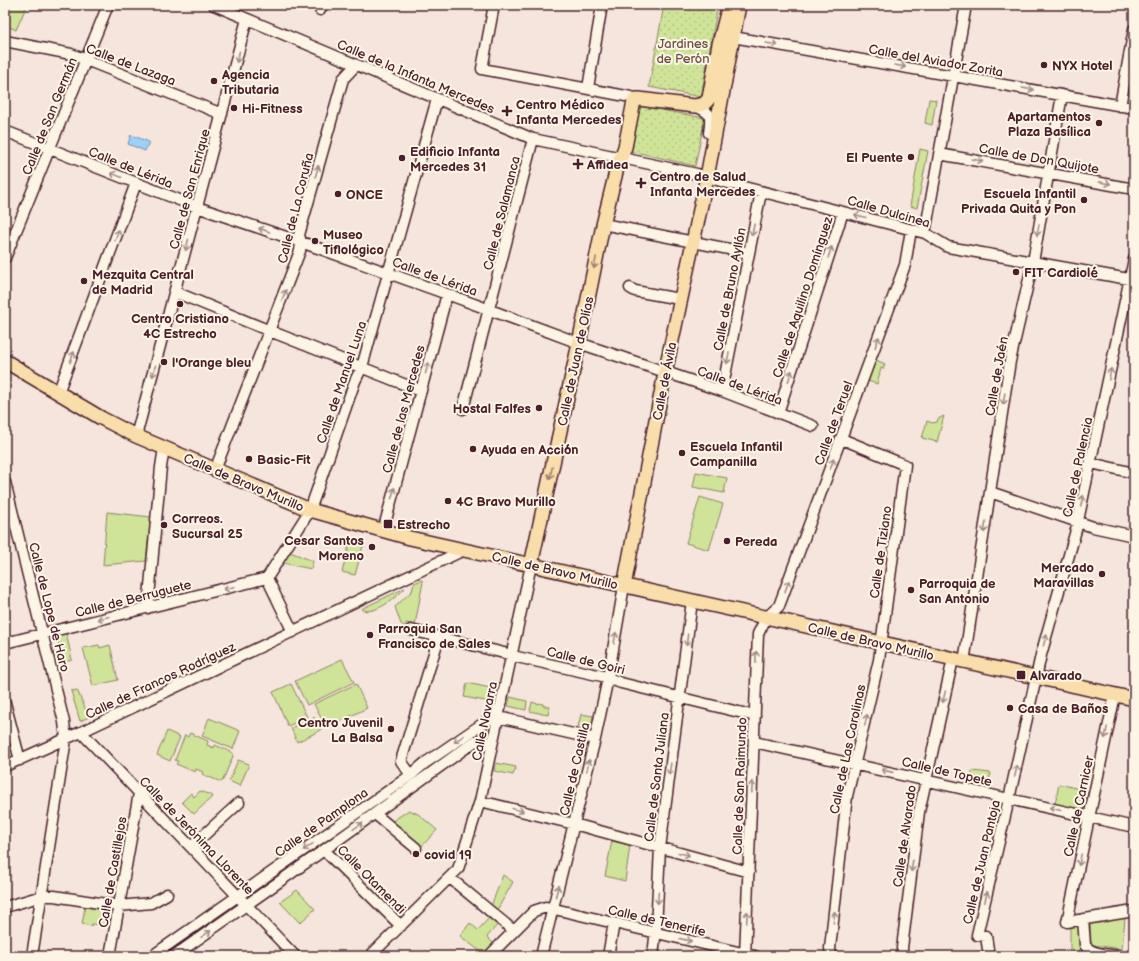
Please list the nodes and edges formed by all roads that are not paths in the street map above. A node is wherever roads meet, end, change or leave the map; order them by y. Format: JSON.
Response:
{"nodes":[{"id":1,"x":108,"y":5,"type":"edge"},
{"id":2,"x":214,"y":5,"type":"edge"},
{"id":3,"x":494,"y":5,"type":"edge"},
{"id":4,"x":602,"y":5,"type":"edge"},
{"id":5,"x":729,"y":5,"type":"edge"},
{"id":6,"x":739,"y":5,"type":"edge"},
{"id":7,"x":966,"y":5,"type":"edge"},
{"id":8,"x":248,"y":19,"type":"junction"},
{"id":9,"x":1134,"y":29,"type":"edge"},
{"id":10,"x":733,"y":37,"type":"junction"},
{"id":11,"x":5,"y":41,"type":"edge"},
{"id":12,"x":85,"y":60,"type":"junction"},
{"id":13,"x":356,"y":65,"type":"junction"},
{"id":14,"x":954,"y":76,"type":"junction"},
{"id":15,"x":588,"y":88,"type":"junction"},
{"id":16,"x":1062,"y":95,"type":"junction"},
{"id":17,"x":437,"y":99,"type":"junction"},
{"id":18,"x":636,"y":99,"type":"junction"},
{"id":19,"x":694,"y":106,"type":"junction"},
{"id":20,"x":1120,"y":106,"type":"junction"},
{"id":21,"x":1134,"y":108,"type":"edge"},
{"id":22,"x":222,"y":114,"type":"junction"},
{"id":23,"x":5,"y":131,"type":"edge"},
{"id":24,"x":533,"y":140,"type":"junction"},
{"id":25,"x":49,"y":148,"type":"junction"},
{"id":26,"x":711,"y":153,"type":"junction"},
{"id":27,"x":939,"y":154,"type":"junction"},
{"id":28,"x":622,"y":157,"type":"junction"},
{"id":29,"x":1048,"y":172,"type":"junction"},
{"id":30,"x":707,"y":177,"type":"junction"},
{"id":31,"x":136,"y":183,"type":"junction"},
{"id":32,"x":1134,"y":189,"type":"edge"},
{"id":33,"x":761,"y":192,"type":"junction"},
{"id":34,"x":197,"y":207,"type":"junction"},
{"id":35,"x":844,"y":212,"type":"junction"},
{"id":36,"x":603,"y":225,"type":"junction"},
{"id":37,"x":911,"y":230,"type":"junction"},
{"id":38,"x":925,"y":233,"type":"junction"},
{"id":39,"x":694,"y":241,"type":"junction"},
{"id":40,"x":301,"y":242,"type":"junction"},
{"id":41,"x":749,"y":253,"type":"junction"},
{"id":42,"x":5,"y":258,"type":"edge"},
{"id":43,"x":1134,"y":259,"type":"edge"},
{"id":44,"x":1033,"y":262,"type":"junction"},
{"id":45,"x":388,"y":274,"type":"junction"},
{"id":46,"x":1132,"y":280,"type":"edge"},
{"id":47,"x":630,"y":288,"type":"dead end"},
{"id":48,"x":175,"y":292,"type":"junction"},
{"id":49,"x":447,"y":294,"type":"junction"},
{"id":50,"x":681,"y":297,"type":"junction"},
{"id":51,"x":490,"y":310,"type":"junction"},
{"id":52,"x":270,"y":331,"type":"junction"},
{"id":53,"x":579,"y":343,"type":"junction"},
{"id":54,"x":5,"y":361,"type":"edge"},
{"id":55,"x":362,"y":367,"type":"junction"},
{"id":56,"x":665,"y":373,"type":"junction"},
{"id":57,"x":421,"y":390,"type":"junction"},
{"id":58,"x":722,"y":391,"type":"junction"},
{"id":59,"x":58,"y":393,"type":"junction"},
{"id":60,"x":463,"y":409,"type":"dead end"},
{"id":61,"x":778,"y":413,"type":"junction"},
{"id":62,"x":813,"y":426,"type":"dead end"},
{"id":63,"x":136,"y":436,"type":"junction"},
{"id":64,"x":842,"y":439,"type":"junction"},
{"id":65,"x":164,"y":448,"type":"junction"},
{"id":66,"x":1091,"y":463,"type":"junction"},
{"id":67,"x":215,"y":470,"type":"junction"},
{"id":68,"x":1134,"y":472,"type":"edge"},
{"id":69,"x":5,"y":482,"type":"edge"},
{"id":70,"x":990,"y":492,"type":"junction"},
{"id":71,"x":310,"y":510,"type":"junction"},
{"id":72,"x":1078,"y":522,"type":"junction"},
{"id":73,"x":383,"y":531,"type":"junction"},
{"id":74,"x":1134,"y":536,"type":"edge"},
{"id":75,"x":464,"y":550,"type":"junction"},
{"id":76,"x":531,"y":565,"type":"junction"},
{"id":77,"x":267,"y":578,"type":"junction"},
{"id":78,"x":624,"y":586,"type":"junction"},
{"id":79,"x":692,"y":601,"type":"junction"},
{"id":80,"x":148,"y":608,"type":"junction"},
{"id":81,"x":766,"y":618,"type":"junction"},
{"id":82,"x":411,"y":630,"type":"dead end"},
{"id":83,"x":293,"y":632,"type":"junction"},
{"id":84,"x":43,"y":633,"type":"junction"},
{"id":85,"x":439,"y":637,"type":"junction"},
{"id":86,"x":5,"y":643,"type":"edge"},
{"id":87,"x":881,"y":644,"type":"junction"},
{"id":88,"x":512,"y":655,"type":"junction"},
{"id":89,"x":958,"y":661,"type":"junction"},
{"id":90,"x":608,"y":678,"type":"junction"},
{"id":91,"x":1036,"y":678,"type":"junction"},
{"id":92,"x":1115,"y":695,"type":"junction"},
{"id":93,"x":680,"y":697,"type":"junction"},
{"id":94,"x":1134,"y":699,"type":"edge"},
{"id":95,"x":5,"y":703,"type":"edge"},
{"id":96,"x":497,"y":713,"type":"junction"},
{"id":97,"x":755,"y":716,"type":"junction"},
{"id":98,"x":81,"y":732,"type":"junction"},
{"id":99,"x":66,"y":738,"type":"junction"},
{"id":100,"x":595,"y":739,"type":"junction"},
{"id":101,"x":754,"y":742,"type":"junction"},
{"id":102,"x":492,"y":745,"type":"junction"},
{"id":103,"x":20,"y":760,"type":"junction"},
{"id":104,"x":856,"y":764,"type":"junction"},
{"id":105,"x":5,"y":766,"type":"edge"},
{"id":106,"x":411,"y":775,"type":"junction"},
{"id":107,"x":926,"y":780,"type":"junction"},
{"id":108,"x":139,"y":793,"type":"junction"},
{"id":109,"x":1009,"y":799,"type":"junction"},
{"id":110,"x":480,"y":801,"type":"junction"},
{"id":111,"x":239,"y":803,"type":"dead end"},
{"id":112,"x":375,"y":814,"type":"junction"},
{"id":113,"x":1089,"y":817,"type":"junction"},
{"id":114,"x":574,"y":824,"type":"junction"},
{"id":115,"x":1134,"y":827,"type":"edge"},
{"id":116,"x":192,"y":847,"type":"junction"},
{"id":117,"x":416,"y":848,"type":"dead end"},
{"id":118,"x":660,"y":848,"type":"junction"},
{"id":119,"x":324,"y":850,"type":"junction"},
{"id":120,"x":749,"y":872,"type":"junction"},
{"id":121,"x":450,"y":878,"type":"junction"},
{"id":122,"x":167,"y":894,"type":"dead end"},
{"id":123,"x":42,"y":896,"type":"junction"},
{"id":124,"x":238,"y":896,"type":"junction"},
{"id":125,"x":246,"y":905,"type":"junction"},
{"id":126,"x":119,"y":906,"type":"junction"},
{"id":127,"x":5,"y":907,"type":"edge"},
{"id":128,"x":553,"y":908,"type":"junction"},
{"id":129,"x":1134,"y":912,"type":"edge"},
{"id":130,"x":1083,"y":919,"type":"junction"},
{"id":131,"x":614,"y":923,"type":"junction"},
{"id":132,"x":401,"y":926,"type":"junction"},
{"id":133,"x":514,"y":931,"type":"junction"},
{"id":134,"x":656,"y":933,"type":"junction"},
{"id":135,"x":903,"y":952,"type":"edge"},
{"id":136,"x":748,"y":955,"type":"edge"},
{"id":137,"x":32,"y":956,"type":"edge"},
{"id":138,"x":110,"y":956,"type":"edge"},
{"id":139,"x":152,"y":956,"type":"edge"},
{"id":140,"x":174,"y":956,"type":"edge"},
{"id":141,"x":295,"y":956,"type":"edge"},
{"id":142,"x":370,"y":956,"type":"edge"},
{"id":143,"x":489,"y":956,"type":"edge"},
{"id":144,"x":541,"y":956,"type":"edge"},
{"id":145,"x":608,"y":956,"type":"edge"},
{"id":146,"x":653,"y":956,"type":"edge"},
{"id":147,"x":831,"y":956,"type":"edge"},
{"id":148,"x":989,"y":956,"type":"edge"},
{"id":149,"x":1120,"y":956,"type":"edge"}],
"edges":[{"from":1,"to":12,"type":"street","name":"Calle de San Germán"},
{"from":2,"to":8,"type":"street","name":"Calle de la Infanta Mercedes"},
{"from":3,"to":15,"type":"street"},
{"from":4,"to":15,"type":"street"},
{"from":5,"to":10,"type":"street"},
{"from":5,"to":19,"type":"main road"},
{"from":6,"to":10,"type":"main road","name":"Calle de Ávila"},
{"from":7,"to":14,"type":"street"},
{"from":8,"to":13,"type":"street","name":"Calle de la Infanta Mercedes"},
{"from":8,"to":22,"type":"street","name":"Calle de San Enrique","one_way":true},
{"from":9,"to":20,"type":"street"},
{"from":10,"to":14,"type":"street","name":"Calle del Aviador Zorita","one_way":true},
{"from":10,"to":26,"type":"main road","name":"Calle de Ávila"},
{"from":11,"to":12,"type":"street","name":"Calle de Lazaga"},
{"from":12,"to":22,"type":"street","name":"Calle de Lazaga"},
{"from":12,"to":25,"type":"street","name":"Calle de San Germán"},
{"from":13,"to":17,"type":"street","name":"Calle de la Infanta Mercedes"},
{"from":40,"to":13,"type":"street","name":"Calle de La Coruña","one_way":true},
{"from":14,"to":16,"type":"street","name":"Calle del Aviador Zorita","one_way":true},
{"from":14,"to":27,"type":"street"},
{"from":15,"to":18,"type":"street"},
{"from":16,"to":20,"type":"street","name":"Calle del Aviador Zorita"},
{"from":16,"to":29,"type":"street","name":"Calle de Jaén"},
{"from":17,"to":24,"type":"street","name":"Calle de la Infanta Mercedes"},
{"from":17,"to":45,"type":"street","name":"Calle de Manuel Luna"},
{"from":18,"to":19,"type":"main road"},
{"from":18,"to":28,"type":"main road","name":"Calle de Juan de Olías"},
{"from":19,"to":26,"type":"street"},
{"from":20,"to":21,"type":"street","name":"Calle del Aviador Zorita"},
{"from":22,"to":34,"type":"street","name":"Calle de San Enrique"},
{"from":23,"to":25,"type":"street","name":"Calle de Lérida"},
{"from":24,"to":28,"type":"street","name":"Calle de la Infanta Mercedes"},
{"from":24,"to":51,"type":"street","name":"Calle de Salamanca"},
{"from":31,"to":25,"type":"street","name":"Calle de Lérida","one_way":true},
{"from":25,"to":42,"type":"street","name":"Calle de San Germán"},
{"from":26,"to":30,"type":"main road","name":"Calle de Ávila"},
{"from":27,"to":29,"type":"street","name":"Calle de Don Quijote","one_way":true},
{"from":27,"to":38,"type":"street"},
{"from":28,"to":30,"type":"street","name":"Calle de la Infanta Mercedes"},
{"from":28,"to":36,"type":"main road","name":"Calle de Juan de Olías"},
{"from":29,"to":32,"type":"street","name":"Calle de Don Quijote","one_way":true},
{"from":29,"to":44,"type":"street","name":"Calle de Jaén","one_way":true},
{"from":30,"to":33,"type":"street","name":"Calle Dulcinea"},
{"from":30,"to":39,"type":"main road","name":"Calle de Ávila"},
{"from":31,"to":34,"type":"street","name":"Calle de Lérida"},
{"from":59,"to":31,"type":"street","one_way":true},
{"from":33,"to":35,"type":"street","name":"Calle Dulcinea"},
{"from":33,"to":41,"type":"street","name":"Calle de Bruno Ayllón","one_way":true},
{"from":40,"to":34,"type":"street","name":"Calle de Lérida","one_way":true},
{"from":34,"to":48,"type":"street","name":"Calle de San Enrique","one_way":true},
{"from":37,"to":35,"type":"street","name":"Calle Dulcinea","one_way":true},
{"from":61,"to":35,"type":"street","name":"Calle de Aquilino Domínguez","one_way":true},
{"from":36,"to":39,"type":"street"},
{"from":36,"to":53,"type":"main road","name":"Calle de Juan de Olías","one_way":true},
{"from":37,"to":38,"type":"street","name":"Calle Dulcinea"},
{"from":64,"to":37,"type":"street","name":"Calle de Teruel","one_way":true},
{"from":38,"to":44,"type":"street","name":"Calle Dulcinea"},
{"from":39,"to":41,"type":"street"},
{"from":39,"to":50,"type":"main road","name":"Calle de Ávila"},
{"from":40,"to":45,"type":"street","name":"Calle de Lérida"},
{"from":52,"to":40,"type":"street","name":"Calle de La Coruña","one_way":true},
{"from":41,"to":58,"type":"street","name":"Calle de Bruno Ayllón","one_way":true},
{"from":43,"to":46,"type":"street","name":"Calle de Palencia"},
{"from":44,"to":46,"type":"street","name":"Calle Dulcinea"},
{"from":44,"to":70,"type":"street","name":"Calle de Jaén","one_way":true},
{"from":45,"to":49,"type":"street","name":"Calle de Lérida"},
{"from":45,"to":55,"type":"street","name":"Calle de Manuel Luna"},
{"from":66,"to":46,"type":"street","name":"Calle de Palencia","one_way":true},
{"from":47,"to":50,"type":"street"},
{"from":48,"to":52,"type":"street"},
{"from":48,"to":63,"type":"street","name":"Calle de San Enrique","one_way":true},
{"from":49,"to":51,"type":"street","name":"Calle de Lérida"},
{"from":57,"to":49,"type":"street","name":"Calle de las Mercedes","one_way":true},
{"from":50,"to":56,"type":"main road","name":"Calle de Ávila"},
{"from":51,"to":53,"type":"street","name":"Calle de Lérida"},
{"from":51,"to":60,"type":"street","name":"Calle de Salamanca"},
{"from":52,"to":55,"type":"street"},
{"from":52,"to":67,"type":"street","name":"Calle de La Coruña"},
{"from":53,"to":56,"type":"street","name":"Calle de Lérida"},
{"from":53,"to":76,"type":"main road","name":"Calle de Juan de Olías","one_way":true},
{"from":54,"to":59,"type":"main road","name":"Calle de Bravo Murillo"},
{"from":55,"to":57,"type":"street"},
{"from":55,"to":71,"type":"street","name":"Calle de Manuel Luna"},
{"from":56,"to":58,"type":"street","name":"Calle de Lérida"},
{"from":56,"to":78,"type":"main road","name":"Calle de Ávila"},
{"from":73,"to":57,"type":"street","name":"Calle de las Mercedes","one_way":true},
{"from":58,"to":61,"type":"street","name":"Calle de Lérida"},
{"from":59,"to":63,"type":"main road","name":"Calle de Bravo Murillo"},
{"from":61,"to":62,"type":"street","name":"Calle de Lérida"},
{"from":63,"to":65,"type":"main road","name":"Calle de Bravo Murillo"},
{"from":81,"to":64,"type":"street","name":"Calle de Teruel","one_way":true},
{"from":64,"to":87,"type":"street","name":"Calle de Tiziano"},
{"from":65,"to":67,"type":"main road","name":"Calle de Bravo Murillo"},
{"from":65,"to":80,"type":"street"},
{"from":66,"to":68,"type":"street"},
{"from":72,"to":66,"type":"street","name":"Calle de Palencia","one_way":true},
{"from":67,"to":71,"type":"main road","name":"Calle de Bravo Murillo"},
{"from":69,"to":84,"type":"street","name":"Calle de Lope de Haro"},
{"from":70,"to":72,"type":"street"},
{"from":70,"to":89,"type":"street","name":"Calle de Jaén","one_way":true},
{"from":71,"to":73,"type":"main road","name":"Calle de Bravo Murillo"},
{"from":71,"to":77,"type":"street","name":"Calle de Manuel Luna"},
{"from":72,"to":74,"type":"street"},
{"from":91,"to":72,"type":"street","name":"Calle de Palencia","one_way":true},
{"from":73,"to":75,"type":"main road","name":"Calle de Bravo Murillo"},
{"from":75,"to":76,"type":"main road","name":"Calle de Bravo Murillo"},
{"from":75,"to":83,"type":"street","name":"Calle de Francos Rodríguez"},
{"from":76,"to":78,"type":"main road","name":"Calle de Bravo Murillo"},
{"from":76,"to":88,"type":"street","name":"Calle Navarra"},
{"from":77,"to":80,"type":"street","name":"Calle de Berruguete","one_way":true},
{"from":77,"to":83,"type":"street"},
{"from":78,"to":79,"type":"main road","name":"Calle de Bravo Murillo"},
{"from":90,"to":78,"type":"street","name":"Calle de Castilla","one_way":true},
{"from":79,"to":81,"type":"main road","name":"Calle de Bravo Murillo"},
{"from":79,"to":93,"type":"street","name":"Calle de Santa Juliana","one_way":true},
{"from":80,"to":84,"type":"street","name":"Calle de Berruguete","one_way":true},
{"from":81,"to":87,"type":"main road","name":"Calle de Bravo Murillo"},
{"from":97,"to":81,"type":"street","name":"Calle de San Raimundo","one_way":true},
{"from":82,"to":85,"type":"street","name":"Calle de Goiri"},
{"from":83,"to":98,"type":"street","name":"Calle de Francos Rodríguez"},
{"from":84,"to":86,"type":"street","name":"Calle de Berruguete"},
{"from":84,"to":99,"type":"street","name":"Calle de Lope de Haro"},
{"from":85,"to":88,"type":"street","name":"Calle de Goiri"},
{"from":85,"to":106,"type":"street"},
{"from":87,"to":89,"type":"main road","name":"Calle de Bravo Murillo"},
{"from":104,"to":87,"type":"street","name":"Calle de Las Carolinas","one_way":true},
{"from":88,"to":90,"type":"street","name":"Calle de Goiri"},
{"from":88,"to":96,"type":"street","name":"Calle Navarra"},
{"from":89,"to":91,"type":"main road","name":"Calle de Bravo Murillo"},
{"from":89,"to":107,"type":"street","name":"Calle de Alvarado","one_way":true},
{"from":90,"to":93,"type":"street","name":"Calle de Goiri"},
{"from":90,"to":100,"type":"street","name":"Calle de Castilla"},
{"from":91,"to":92,"type":"main road","name":"Calle de Bravo Murillo"},
{"from":109,"to":91,"type":"street","name":"Calle de Juan Pantoja","one_way":true},
{"from":92,"to":94,"type":"main road","name":"Calle de Bravo Murillo"},
{"from":92,"to":113,"type":"street","name":"Calle de Carnicer","one_way":true},
{"from":93,"to":97,"type":"street","name":"Calle de Goiri"},
{"from":93,"to":118,"type":"street","name":"Calle de Santa Juliana","one_way":true},
{"from":95,"to":103,"type":"street"},
{"from":96,"to":100,"type":"street"},
{"from":96,"to":102,"type":"street","name":"Calle Navarra"},
{"from":96,"to":106,"type":"street","name":"Calle de Pamplona","one_way":true},
{"from":97,"to":101,"type":"street","name":"Calle de San Raimundo"},
{"from":98,"to":99,"type":"street","name":"Calle de Francos Rodríguez"},
{"from":98,"to":108,"type":"street","name":"Calle de Jerónima Llorente"},
{"from":99,"to":103,"type":"street","name":"Calle de Francos Rodríguez"},
{"from":99,"to":123,"type":"street"},
{"from":114,"to":100,"type":"street","name":"Calle de Castilla","one_way":true},
{"from":101,"to":104,"type":"street","name":"Calle de Topete"},
{"from":120,"to":101,"type":"street","name":"Calle de San Raimundo","one_way":true},
{"from":102,"to":110,"type":"street","name":"Calle Navarra"},
{"from":102,"to":112,"type":"street","name":"Calle de Pamplona"},
{"from":103,"to":105,"type":"street","name":"Calle de Francos Rodríguez"},
{"from":107,"to":104,"type":"street","name":"Calle de Topete","one_way":true},
{"from":147,"to":104,"type":"street","name":"Calle de Las Carolinas","one_way":true},
{"from":106,"to":124,"type":"street","name":"Calle de Pamplona","one_way":true},
{"from":107,"to":109,"type":"street","name":"Calle de Topete"},
{"from":107,"to":135,"type":"street","name":"Calle de Alvarado","one_way":true},
{"from":108,"to":116,"type":"street","name":"Calle de Jerónima Llorente"},
{"from":108,"to":126,"type":"street","name":"Calle de Castillejos"},
{"from":113,"to":109,"type":"street","name":"Calle de Topete","one_way":true},
{"from":148,"to":109,"type":"street","name":"Calle de Juan Pantoja","one_way":true},
{"from":110,"to":114,"type":"street","one_way":true},
{"from":110,"to":121,"type":"street","name":"Calle Navarra"},
{"from":111,"to":116,"type":"street"},
{"from":112,"to":117,"type":"street"},
{"from":119,"to":112,"type":"street","name":"Calle de Pamplona","one_way":true},
{"from":113,"to":115,"type":"street","name":"Calle de Topete"},
{"from":113,"to":130,"type":"street","name":"Calle de Carnicer","one_way":true},
{"from":114,"to":118,"type":"street"},
{"from":128,"to":114,"type":"street","name":"Calle de Castilla","one_way":true},
{"from":116,"to":124,"type":"street","name":"Calle de Jerónima Llorente"},
{"from":118,"to":120,"type":"street","one_way":true},
{"from":118,"to":134,"type":"street","name":"Calle de Santa Juliana","one_way":true},
{"from":119,"to":125,"type":"street","name":"Calle de Pamplona"},
{"from":119,"to":132,"type":"street","name":"Calle Otamendi"},
{"from":136,"to":120,"type":"street","name":"Calle de San Raimundo","one_way":true},
{"from":121,"to":132,"type":"street","name":"Calle Navarra"},
{"from":121,"to":133,"type":"street"},
{"from":122,"to":126,"type":"street"},
{"from":123,"to":126,"type":"street"},
{"from":123,"to":127,"type":"street"},
{"from":123,"to":137,"type":"street"},
{"from":124,"to":125,"type":"street","name":"Calle de Jerónima Llorente"},
{"from":124,"to":139,"type":"street","name":"Calle de Pamplona"},
{"from":140,"to":125,"type":"street","name":"Calle de Pamplona","one_way":true},
{"from":125,"to":141,"type":"street","name":"Calle de Jerónima Llorente"},
{"from":126,"to":138,"type":"street","name":"Calle de Castillejos"},
{"from":128,"to":131,"type":"street","name":"Calle de Tenerife"},
{"from":128,"to":133,"type":"street"},
{"from":128,"to":144,"type":"street","name":"Calle de Castilla"},
{"from":129,"to":130,"type":"street"},
{"from":130,"to":149,"type":"street"},
{"from":131,"to":134,"type":"street","name":"Calle de Tenerife"},
{"from":131,"to":145,"type":"street"},
{"from":132,"to":142,"type":"street","name":"Calle Navarra"},
{"from":133,"to":143,"type":"street"},
{"from":134,"to":136,"type":"street","name":"Calle de Tenerife","one_way":true},
{"from":134,"to":146,"type":"street","name":"Calle de Santa Juliana"}]}
